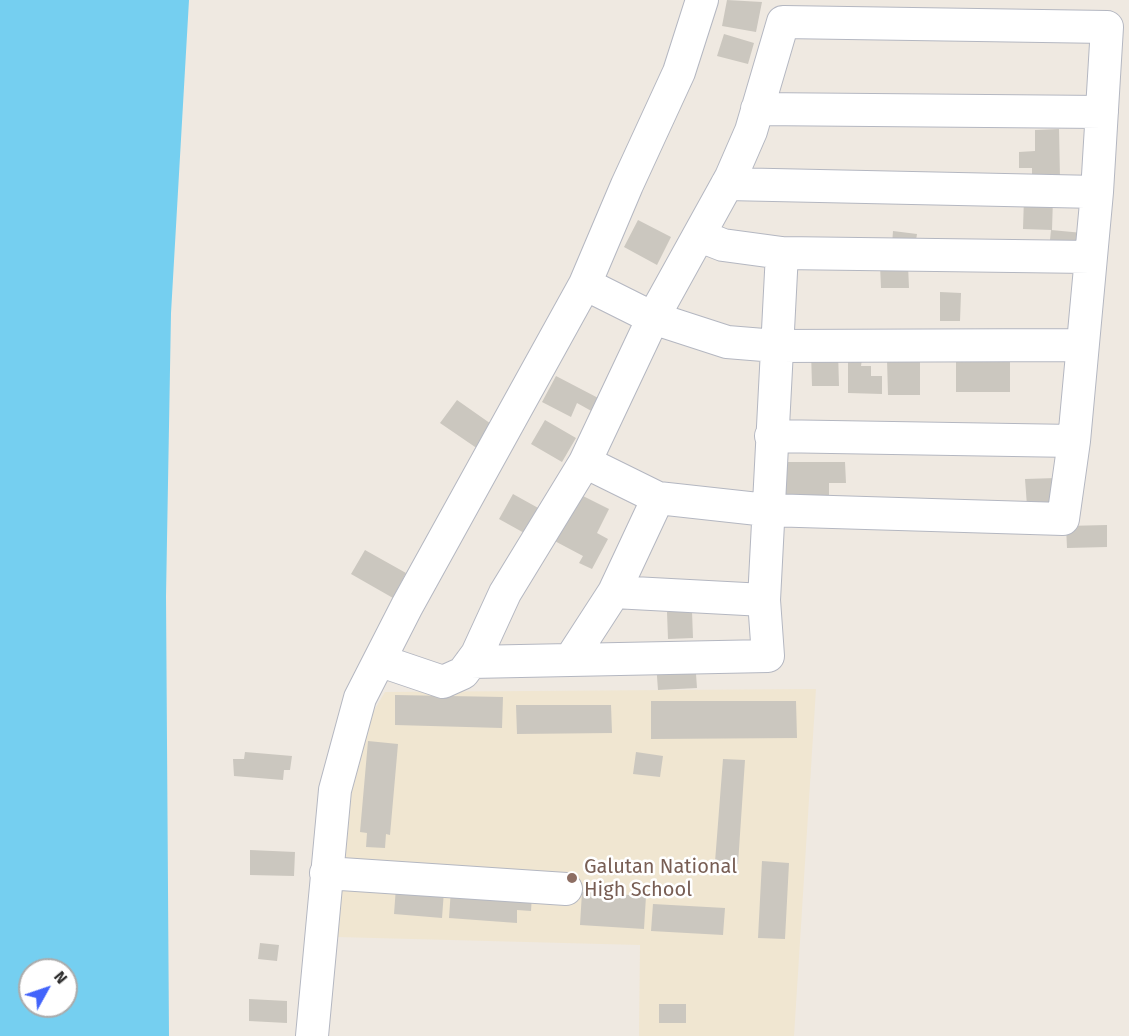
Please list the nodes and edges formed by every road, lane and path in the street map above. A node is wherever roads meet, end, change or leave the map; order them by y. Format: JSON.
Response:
{"nodes":[{"id":1,"x":702,"y":0,"type":"edge"},
{"id":2,"x":757,"y":109,"type":"junction"},
{"id":3,"x":1102,"y":112,"type":"junction"},
{"id":4,"x":727,"y":184,"type":"junction"},
{"id":5,"x":1097,"y":192,"type":"junction"},
{"id":6,"x":700,"y":236,"type":"junction"},
{"id":7,"x":782,"y":253,"type":"junction"},
{"id":8,"x":1090,"y":256,"type":"junction"},
{"id":9,"x":585,"y":284,"type":"junction"},
{"id":10,"x":653,"y":318,"type":"junction"},
{"id":11,"x":1082,"y":345,"type":"junction"},
{"id":12,"x":776,"y":346,"type":"junction"},
{"id":13,"x":771,"y":436,"type":"junction"},
{"id":14,"x":1074,"y":441,"type":"junction"},
{"id":15,"x":585,"y":462,"type":"junction"},
{"id":16,"x":657,"y":498,"type":"junction"},
{"id":17,"x":767,"y":510,"type":"junction"},
{"id":18,"x":614,"y":592,"type":"junction"},
{"id":19,"x":764,"y":600,"type":"junction"},
{"id":20,"x":570,"y":660,"type":"junction"},
{"id":21,"x":381,"y":661,"type":"junction"},
{"id":22,"x":471,"y":662,"type":"junction"},
{"id":23,"x":326,"y":873,"type":"junction"},
{"id":24,"x":566,"y":889,"type":"dead end"},
{"id":25,"x":312,"y":1036,"type":"edge"}],
"edges":[{"from":1,"to":9,"type":"street"},
{"from":2,"to":3,"type":"street"},
{"from":2,"to":3,"type":"street"},
{"from":2,"to":4,"type":"street"},
{"from":3,"to":5,"type":"street"},
{"from":4,"to":5,"type":"street"},
{"from":4,"to":6,"type":"street"},
{"from":5,"to":8,"type":"street"},
{"from":6,"to":7,"type":"street"},
{"from":6,"to":10,"type":"street"},
{"from":7,"to":8,"type":"street"},
{"from":7,"to":12,"type":"street"},
{"from":8,"to":11,"type":"street"},
{"from":9,"to":10,"type":"street"},
{"from":9,"to":21,"type":"street"},
{"from":10,"to":12,"type":"street"},
{"from":10,"to":15,"type":"street"},
{"from":11,"to":12,"type":"street"},
{"from":11,"to":14,"type":"street"},
{"from":12,"to":13,"type":"street"},
{"from":13,"to":14,"type":"street"},
{"from":13,"to":17,"type":"street"},
{"from":14,"to":17,"type":"street"},
{"from":15,"to":16,"type":"street"},
{"from":15,"to":22,"type":"street"},
{"from":16,"to":17,"type":"street"},
{"from":16,"to":18,"type":"street"},
{"from":17,"to":19,"type":"street"},
{"from":18,"to":19,"type":"street"},
{"from":18,"to":20,"type":"street"},
{"from":19,"to":20,"type":"street"},
{"from":20,"to":22,"type":"street"},
{"from":21,"to":22,"type":"street"},
{"from":21,"to":23,"type":"street"},
{"from":23,"to":24,"type":"street"},
{"from":23,"to":25,"type":"street"}]}
